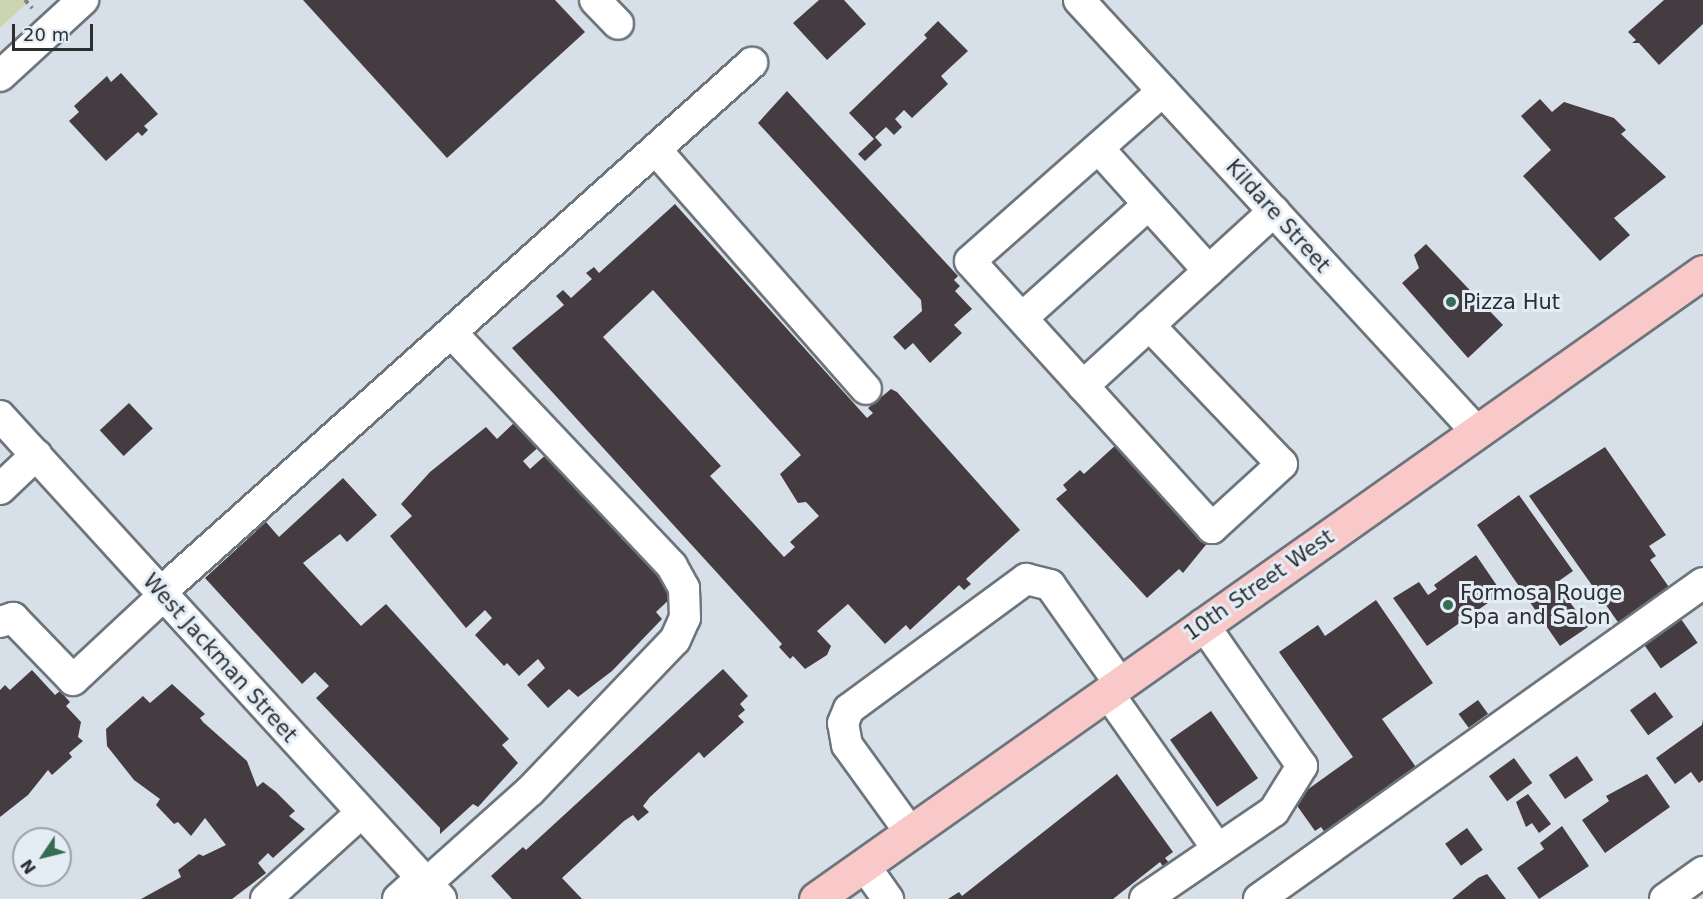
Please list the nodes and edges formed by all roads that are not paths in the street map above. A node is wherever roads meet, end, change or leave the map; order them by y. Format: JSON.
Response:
{"nodes":[{"id":1,"x":83,"y":0,"type":"edge"},
{"id":2,"x":595,"y":0,"type":"edge"},
{"id":3,"x":1079,"y":0,"type":"edge"},
{"id":4,"x":618,"y":24,"type":"dead end"},
{"id":5,"x":752,"y":63,"type":"dead end"},
{"id":6,"x":0,"y":76,"type":"edge"},
{"id":7,"x":1163,"y":91,"type":"junction"},
{"id":8,"x":1099,"y":149,"type":"junction"},
{"id":9,"x":656,"y":150,"type":"junction"},
{"id":10,"x":1148,"y":206,"type":"junction"},
{"id":11,"x":1274,"y":211,"type":"junction"},
{"id":12,"x":1209,"y":271,"type":"junction"},
{"id":13,"x":1703,"y":272,"type":"edge"},
{"id":14,"x":1022,"y":318,"type":"junction"},
{"id":15,"x":1149,"y":325,"type":"junction"},
{"id":16,"x":452,"y":333,"type":"junction"},
{"id":17,"x":1083,"y":386,"type":"junction"},
{"id":18,"x":866,"y":389,"type":"dead end"},
{"id":19,"x":0,"y":416,"type":"edge"},
{"id":20,"x":1477,"y":432,"type":"junction"},
{"id":21,"x":36,"y":456,"type":"junction"},
{"id":22,"x":0,"y":489,"type":"edge"},
{"id":23,"x":1703,"y":583,"type":"edge"},
{"id":24,"x":162,"y":594,"type":"junction"},
{"id":25,"x":0,"y":622,"type":"edge"},
{"id":26,"x":1203,"y":624,"type":"junction"},
{"id":27,"x":1114,"y":688,"type":"junction"},
{"id":28,"x":361,"y":813,"type":"junction"},
{"id":29,"x":910,"y":832,"type":"junction"},
{"id":30,"x":1217,"y":848,"type":"junction"},
{"id":31,"x":864,"y":865,"type":"junction"},
{"id":32,"x":1703,"y":872,"type":"edge"},
{"id":33,"x":430,"y":887,"type":"edge"},
{"id":34,"x":267,"y":899,"type":"edge"},
{"id":35,"x":398,"y":899,"type":"edge"},
{"id":36,"x":816,"y":899,"type":"edge"},
{"id":37,"x":888,"y":899,"type":"edge"},
{"id":38,"x":1145,"y":899,"type":"edge"},
{"id":39,"x":1259,"y":899,"type":"edge"},
{"id":40,"x":1665,"y":899,"type":"edge"}],
"edges":[{"from":1,"to":6,"type":"street"},
{"from":2,"to":4,"type":"street"},
{"from":3,"to":7,"type":"street","name":"Kildare Street"},
{"from":5,"to":9,"type":"street"},
{"from":7,"to":8,"type":"street"},
{"from":7,"to":11,"type":"street","name":"Kildare Street"},
{"from":8,"to":10,"type":"street"},
{"from":8,"to":14,"type":"street"},
{"from":9,"to":16,"type":"street"},
{"from":9,"to":18,"type":"street"},
{"from":10,"to":12,"type":"street"},
{"from":10,"to":14,"type":"street"},
{"from":11,"to":12,"type":"street"},
{"from":11,"to":20,"type":"street","name":"Kildare Street"},
{"from":12,"to":15,"type":"street"},
{"from":13,"to":20,"type":"main road","name":"10th Street West"},
{"from":14,"to":17,"type":"street"},
{"from":15,"to":17,"type":"street"},
{"from":15,"to":17,"type":"street"},
{"from":16,"to":24,"type":"street"},
{"from":16,"to":33,"type":"street"},
{"from":19,"to":21,"type":"street","name":"West Jackman Street"},
{"from":20,"to":26,"type":"main road","name":"10th Street West"},
{"from":21,"to":22,"type":"street"},
{"from":21,"to":24,"type":"street","name":"West Jackman Street"},
{"from":23,"to":39,"type":"street"},
{"from":24,"to":25,"type":"street"},
{"from":24,"to":28,"type":"street","name":"West Jackman Street"},
{"from":26,"to":27,"type":"main road","name":"10th Street West"},
{"from":26,"to":30,"type":"street"},
{"from":27,"to":29,"type":"main road","name":"10th Street West"},
{"from":27,"to":29,"type":"street"},
{"from":27,"to":30,"type":"street"},
{"from":28,"to":33,"type":"street","name":"West Jackman Street"},
{"from":28,"to":34,"type":"street"},
{"from":29,"to":31,"type":"main road","name":"10th Street West"},
{"from":30,"to":38,"type":"street"},
{"from":31,"to":36,"type":"main road","name":"10th Street West"},
{"from":31,"to":37,"type":"street"},
{"from":32,"to":40,"type":"street"},
{"from":33,"to":35,"type":"street"}]}
